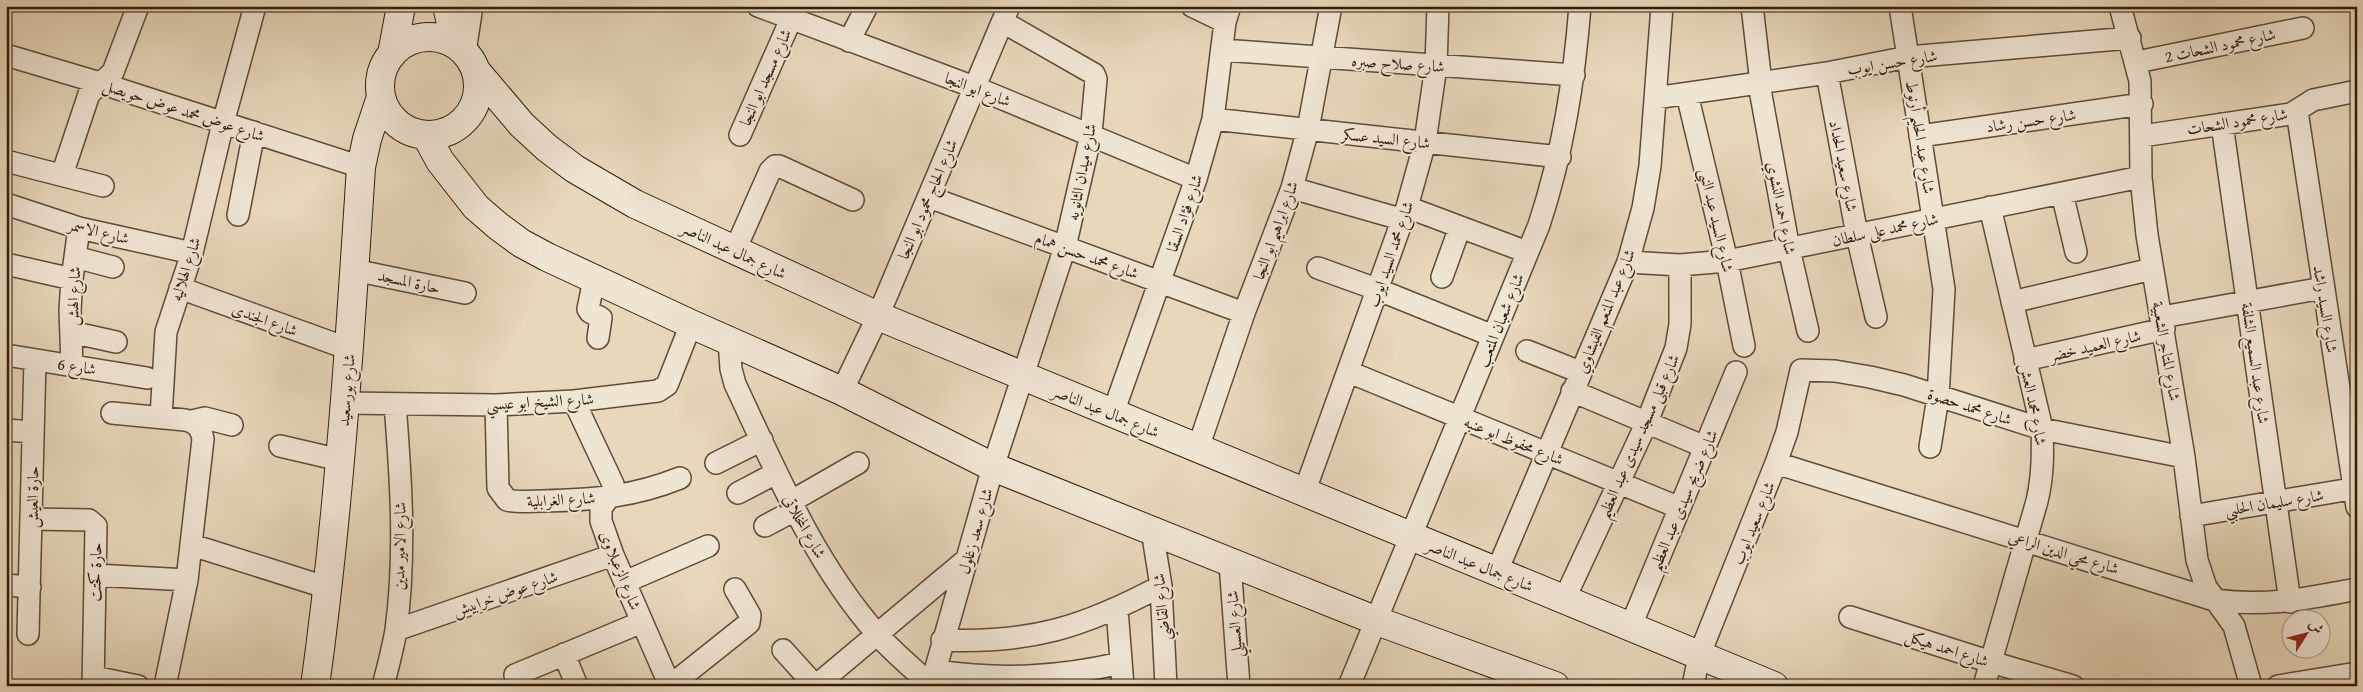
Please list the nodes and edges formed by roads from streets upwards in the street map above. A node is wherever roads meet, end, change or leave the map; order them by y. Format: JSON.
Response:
{"nodes":[{"id":1,"x":138,"y":6,"type":"edge"},
{"id":2,"x":255,"y":6,"type":"edge"},
{"id":3,"x":401,"y":6,"type":"edge"},
{"id":4,"x":447,"y":6,"type":"edge"},
{"id":5,"x":472,"y":6,"type":"edge"},
{"id":6,"x":758,"y":6,"type":"edge"},
{"id":7,"x":867,"y":6,"type":"edge"},
{"id":8,"x":1192,"y":6,"type":"edge"},
{"id":9,"x":1331,"y":6,"type":"edge"},
{"id":10,"x":1438,"y":6,"type":"edge"},
{"id":11,"x":1580,"y":6,"type":"edge"},
{"id":12,"x":1662,"y":6,"type":"edge"},
{"id":13,"x":1752,"y":6,"type":"edge"},
{"id":14,"x":1900,"y":6,"type":"edge"},
{"id":15,"x":2120,"y":6,"type":"edge"},
{"id":16,"x":1006,"y":14,"type":"edge"},
{"id":17,"x":1228,"y":14,"type":"edge"},
{"id":18,"x":791,"y":19,"type":"junction"},
{"id":19,"x":2304,"y":28,"type":"dead end"},
{"id":20,"x":2130,"y":38,"type":"junction"},
{"id":21,"x":849,"y":40,"type":"junction"},
{"id":22,"x":1222,"y":50,"type":"junction"},
{"id":23,"x":392,"y":54,"type":"junction"},
{"id":24,"x":6,"y":56,"type":"edge"},
{"id":25,"x":466,"y":56,"type":"junction"},
{"id":26,"x":1908,"y":57,"type":"junction"},
{"id":27,"x":1321,"y":58,"type":"junction"},
{"id":28,"x":2136,"y":62,"type":"junction"},
{"id":29,"x":1436,"y":66,"type":"junction"},
{"id":30,"x":1826,"y":73,"type":"junction"},
{"id":31,"x":1574,"y":75,"type":"junction"},
{"id":32,"x":100,"y":83,"type":"junction"},
{"id":33,"x":1760,"y":83,"type":"junction"},
{"id":34,"x":974,"y":87,"type":"junction"},
{"id":35,"x":2357,"y":91,"type":"edge"},
{"id":36,"x":1687,"y":94,"type":"junction"},
{"id":37,"x":381,"y":97,"type":"junction"},
{"id":38,"x":1655,"y":98,"type":"junction"},
{"id":39,"x":2142,"y":104,"type":"junction"},
{"id":40,"x":2298,"y":111,"type":"junction"},
{"id":41,"x":1213,"y":119,"type":"junction"},
{"id":42,"x":223,"y":123,"type":"junction"},
{"id":43,"x":2222,"y":124,"type":"junction"},
{"id":44,"x":1308,"y":129,"type":"junction"},
{"id":45,"x":254,"y":132,"type":"junction"},
{"id":46,"x":1091,"y":134,"type":"junction"},
{"id":47,"x":740,"y":135,"type":"dead end"},
{"id":48,"x":426,"y":136,"type":"junction"},
{"id":49,"x":1920,"y":136,"type":"junction"},
{"id":50,"x":2142,"y":136,"type":"junction"},
{"id":51,"x":1425,"y":142,"type":"junction"},
{"id":52,"x":1560,"y":157,"type":"junction"},
{"id":53,"x":6,"y":161,"type":"edge"},
{"id":54,"x":361,"y":167,"type":"junction"},
{"id":55,"x":62,"y":176,"type":"junction"},
{"id":56,"x":2141,"y":177,"type":"junction"},
{"id":57,"x":1196,"y":179,"type":"junction"},
{"id":58,"x":103,"y":186,"type":"dead end"},
{"id":59,"x":1292,"y":188,"type":"junction"},
{"id":60,"x":2062,"y":193,"type":"junction"},
{"id":61,"x":929,"y":197,"type":"junction"},
{"id":62,"x":853,"y":200,"type":"dead end"},
{"id":63,"x":6,"y":204,"type":"edge"},
{"id":64,"x":1990,"y":208,"type":"junction"},
{"id":65,"x":1406,"y":214,"type":"junction"},
{"id":66,"x":238,"y":215,"type":"dead end"},
{"id":67,"x":1934,"y":219,"type":"junction"},
{"id":68,"x":1460,"y":227,"type":"junction"},
{"id":69,"x":79,"y":228,"type":"junction"},
{"id":70,"x":1857,"y":235,"type":"junction"},
{"id":71,"x":1065,"y":247,"type":"junction"},
{"id":72,"x":1790,"y":249,"type":"junction"},
{"id":73,"x":734,"y":250,"type":"junction"},
{"id":74,"x":1528,"y":252,"type":"junction"},
{"id":75,"x":2076,"y":252,"type":"dead end"},
{"id":76,"x":192,"y":253,"type":"junction"},
{"id":77,"x":75,"y":257,"type":"junction"},
{"id":78,"x":1727,"y":261,"type":"junction"},
{"id":79,"x":1628,"y":262,"type":"junction"},
{"id":80,"x":6,"y":264,"type":"edge"},
{"id":81,"x":1680,"y":265,"type":"junction"},
{"id":82,"x":113,"y":267,"type":"dead end"},
{"id":83,"x":1318,"y":268,"type":"dead end"},
{"id":84,"x":354,"y":270,"type":"junction"},
{"id":85,"x":2152,"y":270,"type":"junction"},
{"id":86,"x":1442,"y":277,"type":"dead end"},
{"id":87,"x":594,"y":278,"type":"junction"},
{"id":88,"x":72,"y":279,"type":"junction"},
{"id":89,"x":1160,"y":281,"type":"junction"},
{"id":90,"x":180,"y":288,"type":"junction"},
{"id":91,"x":2323,"y":288,"type":"junction"},
{"id":92,"x":1379,"y":290,"type":"junction"},
{"id":93,"x":465,"y":293,"type":"dead end"},
{"id":94,"x":2012,"y":302,"type":"junction"},
{"id":95,"x":2247,"y":302,"type":"junction"},
{"id":96,"x":1244,"y":313,"type":"junction"},
{"id":97,"x":878,"y":316,"type":"junction"},
{"id":98,"x":1876,"y":317,"type":"dead end"},
{"id":99,"x":2163,"y":323,"type":"junction"},
{"id":100,"x":691,"y":324,"type":"junction"},
{"id":101,"x":1808,"y":331,"type":"dead end"},
{"id":102,"x":71,"y":332,"type":"junction"},
{"id":103,"x":1493,"y":336,"type":"junction"},
{"id":104,"x":598,"y":338,"type":"dead end"},
{"id":105,"x":729,"y":341,"type":"junction"},
{"id":106,"x":116,"y":342,"type":"dead end"},
{"id":107,"x":1744,"y":346,"type":"dead end"},
{"id":108,"x":349,"y":349,"type":"junction"},
{"id":109,"x":1527,"y":351,"type":"dead end"},
{"id":110,"x":6,"y":355,"type":"edge"},
{"id":111,"x":35,"y":360,"type":"junction"},
{"id":112,"x":2026,"y":360,"type":"junction"},
{"id":113,"x":72,"y":366,"type":"junction"},
{"id":114,"x":1814,"y":370,"type":"joint"},
{"id":115,"x":1349,"y":372,"type":"junction"},
{"id":116,"x":1736,"y":372,"type":"dead end"},
{"id":117,"x":1024,"y":377,"type":"junction"},
{"id":118,"x":147,"y":378,"type":"dead end"},
{"id":119,"x":1576,"y":381,"type":"junction"},
{"id":120,"x":842,"y":391,"type":"junction"},
{"id":121,"x":1938,"y":397,"type":"junction"},
{"id":122,"x":574,"y":402,"type":"junction"},
{"id":123,"x":345,"y":403,"type":"junction"},
{"id":124,"x":395,"y":404,"type":"junction"},
{"id":125,"x":496,"y":405,"type":"junction"},
{"id":126,"x":112,"y":413,"type":"dead end"},
{"id":127,"x":1113,"y":414,"type":"junction"},
{"id":128,"x":161,"y":417,"type":"junction"},
{"id":129,"x":1460,"y":417,"type":"junction"},
{"id":130,"x":192,"y":422,"type":"junction"},
{"id":131,"x":1646,"y":422,"type":"junction"},
{"id":132,"x":232,"y":425,"type":"dead end"},
{"id":133,"x":2042,"y":429,"type":"junction"},
{"id":134,"x":6,"y":430,"type":"edge"},
{"id":135,"x":34,"y":432,"type":"junction"},
{"id":136,"x":762,"y":440,"type":"junction"},
{"id":137,"x":280,"y":446,"type":"dead end"},
{"id":138,"x":1705,"y":446,"type":"junction"},
{"id":139,"x":1930,"y":447,"type":"dead end"},
{"id":140,"x":1198,"y":448,"type":"junction"},
{"id":141,"x":1546,"y":453,"type":"junction"},
{"id":142,"x":2184,"y":457,"type":"junction"},
{"id":143,"x":340,"y":460,"type":"junction"},
{"id":144,"x":858,"y":462,"type":"dead end"},
{"id":145,"x":716,"y":463,"type":"dead end"},
{"id":146,"x":1776,"y":463,"type":"junction"},
{"id":147,"x":993,"y":467,"type":"junction"},
{"id":148,"x":776,"y":473,"type":"junction"},
{"id":149,"x":680,"y":478,"type":"dead end"},
{"id":150,"x":1618,"y":483,"type":"junction"},
{"id":151,"x":738,"y":493,"type":"dead end"},
{"id":152,"x":1304,"y":493,"type":"junction"},
{"id":153,"x":2356,"y":494,"type":"edge"},
{"id":154,"x":608,"y":497,"type":"junction"},
{"id":155,"x":2276,"y":502,"type":"junction"},
{"id":156,"x":793,"y":506,"type":"junction"},
{"id":157,"x":1680,"y":508,"type":"junction"},
{"id":158,"x":2191,"y":516,"type":"junction"},
{"id":159,"x":32,"y":519,"type":"junction"},
{"id":160,"x":765,"y":526,"type":"dead end"},
{"id":161,"x":1152,"y":530,"type":"junction"},
{"id":162,"x":1411,"y":537,"type":"junction"},
{"id":163,"x":2027,"y":541,"type":"junction"},
{"id":164,"x":192,"y":545,"type":"junction"},
{"id":165,"x":708,"y":546,"type":"dead end"},
{"id":166,"x":613,"y":555,"type":"junction"},
{"id":167,"x":966,"y":559,"type":"junction"},
{"id":168,"x":1230,"y":563,"type":"junction"},
{"id":169,"x":1497,"y":571,"type":"junction"},
{"id":170,"x":96,"y":576,"type":"junction"},
{"id":171,"x":187,"y":580,"type":"junction"},
{"id":172,"x":625,"y":582,"type":"junction"},
{"id":173,"x":6,"y":585,"type":"edge"},
{"id":174,"x":1161,"y":586,"type":"junction"},
{"id":175,"x":30,"y":587,"type":"junction"},
{"id":176,"x":328,"y":588,"type":"junction"},
{"id":177,"x":735,"y":589,"type":"dead end"},
{"id":178,"x":2357,"y":589,"type":"edge"},
{"id":179,"x":1564,"y":600,"type":"junction"},
{"id":180,"x":2214,"y":600,"type":"junction"},
{"id":181,"x":2290,"y":602,"type":"junction"},
{"id":182,"x":1117,"y":610,"type":"junction"},
{"id":183,"x":1850,"y":617,"type":"dead end"},
{"id":184,"x":642,"y":622,"type":"junction"},
{"id":185,"x":1376,"y":622,"type":"junction"},
{"id":186,"x":1630,"y":628,"type":"junction"},
{"id":187,"x":396,"y":630,"type":"junction"},
{"id":188,"x":28,"y":634,"type":"dead end"},
{"id":189,"x":878,"y":635,"type":"junction"},
{"id":190,"x":942,"y":640,"type":"junction"},
{"id":191,"x":783,"y":650,"type":"dead end"},
{"id":192,"x":564,"y":654,"type":"junction"},
{"id":193,"x":1700,"y":656,"type":"junction"},
{"id":194,"x":1991,"y":662,"type":"junction"},
{"id":195,"x":1121,"y":663,"type":"junction"},
{"id":196,"x":2357,"y":673,"type":"edge"},
{"id":197,"x":515,"y":675,"type":"dead end"},
{"id":198,"x":931,"y":680,"type":"edge"},
{"id":199,"x":1521,"y":680,"type":"edge"},
{"id":200,"x":94,"y":681,"type":"edge"},
{"id":201,"x":138,"y":686,"type":"edge"},
{"id":202,"x":165,"y":686,"type":"edge"},
{"id":203,"x":315,"y":686,"type":"edge"},
{"id":204,"x":383,"y":686,"type":"edge"},
{"id":205,"x":577,"y":686,"type":"edge"},
{"id":206,"x":670,"y":686,"type":"edge"},
{"id":207,"x":1123,"y":686,"type":"edge"},
{"id":208,"x":1166,"y":686,"type":"edge"},
{"id":209,"x":1238,"y":686,"type":"edge"},
{"id":210,"x":1349,"y":686,"type":"edge"},
{"id":211,"x":1555,"y":686,"type":"edge"},
{"id":212,"x":1693,"y":686,"type":"edge"},
{"id":213,"x":1774,"y":686,"type":"edge"},
{"id":214,"x":1984,"y":686,"type":"edge"},
{"id":215,"x":2072,"y":686,"type":"edge"},
{"id":216,"x":2251,"y":686,"type":"edge"},
{"id":217,"x":2278,"y":686,"type":"edge"}],
"edges":[{"from":1,"to":32,"type":"street"},
{"from":2,"to":42,"type":"street","name":"شارع الهلاليه"},
{"from":3,"to":23,"type":"street"},
{"from":4,"to":25,"type":"street"},
{"from":5,"to":25,"type":"street"},
{"from":6,"to":18,"type":"street","name":"شارع ابو النجا"},
{"from":7,"to":21,"type":"street"},
{"from":8,"to":17,"type":"street"},
{"from":9,"to":27,"type":"street","name":"شارع ابراهيم ابو النجا"},
{"from":10,"to":29,"type":"street","name":"شارع محمد السيد ايوب"},
{"from":11,"to":31,"type":"street","name":"شارع شعبان المتعب"},
{"from":12,"to":38,"type":"street","name":"شارع عبد المنعم الفيشاوي"},
{"from":13,"to":33,"type":"street","name":"شارع احمد النشوي"},
{"from":14,"to":26,"type":"street","name":"شارع عبد الحليم أرنوط"},
{"from":15,"to":20,"type":"street","name":"شارع المتاجر الشعبية"},
{"from":16,"to":34,"type":"street","name":"شارع الحاج محمود ابو النجا"},
{"from":16,"to":46,"type":"street","name":"شارع ميدان الثانويه"},
{"from":17,"to":22,"type":"street","name":"شارع فؤاد السقا"},
{"from":18,"to":21,"type":"street","name":"شارع ابو النجا"},
{"from":18,"to":47,"type":"street","name":"شارع مسجد ابو النجا"},
{"from":19,"to":28,"type":"street","name":"شارع محمود الشحات 2"},
{"from":20,"to":26,"type":"street","name":"شارع حسن ايوب"},
{"from":20,"to":28,"type":"street","name":"شارع المتاجر الشعبية"},
{"from":21,"to":34,"type":"street","name":"شارع ابو النجا"},
{"from":22,"to":27,"type":"street","name":"شارع صلاح صبره"},
{"from":22,"to":41,"type":"street","name":"شارع فؤاد السقا"},
{"from":23,"to":25,"type":"street"},
{"from":23,"to":37,"type":"street"},
{"from":24,"to":32,"type":"street","name":"شارع عوض محمد عوض حويصل"},
{"from":25,"to":48,"type":"street"},
{"from":25,"to":73,"type":"street","name":"شارع جمال عبد الناصر"},
{"from":26,"to":30,"type":"street","name":"شارع حسن ايوب"},
{"from":26,"to":49,"type":"street","name":"شارع عبد الحليم أرنوط"},
{"from":27,"to":29,"type":"street","name":"شارع صلاح صبره"},
{"from":27,"to":44,"type":"street","name":"شارع ابراهيم ابو النجا"},
{"from":28,"to":39,"type":"street","name":"شارع المتاجر الشعبية"},
{"from":29,"to":31,"type":"street","name":"شارع صلاح صبره"},
{"from":29,"to":51,"type":"street","name":"شارع محمد السيد ايوب"},
{"from":30,"to":33,"type":"street","name":"شارع حسن ايوب"},
{"from":30,"to":70,"type":"street","name":"شارع سعيد الحداد"},
{"from":31,"to":52,"type":"street","name":"شارع شعبان المتعب"},
{"from":32,"to":42,"type":"street","name":"شارع عوض محمد عوض حويصل"},
{"from":32,"to":55,"type":"street"},
{"from":33,"to":36,"type":"street","name":"شارع حسن ايوب"},
{"from":33,"to":72,"type":"street","name":"شارع احمد النشوي"},
{"from":34,"to":46,"type":"street","name":"شارع ابو النجا"},
{"from":34,"to":61,"type":"street","name":"شارع الحاج محمود ابو النجا"},
{"from":35,"to":40,"type":"street","name":"شارع محمود الشحات"},
{"from":36,"to":38,"type":"street","name":"شارع حسن ايوب"},
{"from":36,"to":78,"type":"street","name":"شارع السيد عبد النبى"},
{"from":37,"to":48,"type":"street"},
{"from":37,"to":54,"type":"street","name":"شارع بورسعيد"},
{"from":38,"to":79,"type":"street","name":"شارع عبد المنعم الفيشاوي"},
{"from":39,"to":49,"type":"street","name":"شارع حسن رشاد"},
{"from":39,"to":50,"type":"street","name":"شارع المتاجر الشعبية"},
{"from":40,"to":43,"type":"street","name":"شارع محمود الشحات"},
{"from":40,"to":91,"type":"street","name":"شارع السيد راشد"},
{"from":41,"to":44,"type":"street","name":"شارع السيد عسكر"},
{"from":41,"to":57,"type":"street","name":"شارع فؤاد السقا"},
{"from":42,"to":45,"type":"street","name":"شارع عوض محمد عوض حويصل"},
{"from":42,"to":76,"type":"street","name":"شارع الهلاليه"},
{"from":43,"to":50,"type":"street","name":"شارع محمود الشحات"},
{"from":43,"to":95,"type":"street","name":"شارع عبد السميع الشلفة"},
{"from":44,"to":51,"type":"street","name":"شارع السيد عسكر"},
{"from":44,"to":59,"type":"street","name":"شارع ابراهيم ابو النجا"},
{"from":45,"to":54,"type":"street","name":"شارع عوض محمد عوض حويصل"},
{"from":45,"to":66,"type":"street"},
{"from":46,"to":57,"type":"street","name":"شارع ابو النجا"},
{"from":46,"to":71,"type":"street","name":"شارع ميدان الثانويه"},
{"from":48,"to":87,"type":"street"},
{"from":49,"to":67,"type":"street","name":"شارع عبد الحليم أرنوط"},
{"from":50,"to":56,"type":"street","name":"شارع المتاجر الشعبية"},
{"from":51,"to":52,"type":"street","name":"شارع السيد عسكر"},
{"from":51,"to":65,"type":"street","name":"شارع محمد السيد ايوب"},
{"from":52,"to":74,"type":"street","name":"شارع شعبان المتعب"},
{"from":53,"to":55,"type":"street"},
{"from":54,"to":84,"type":"street","name":"شارع بورسعيد"},
{"from":55,"to":58,"type":"street"},
{"from":56,"to":60,"type":"street","name":"شارع محمد على سلطان"},
{"from":56,"to":85,"type":"street","name":"شارع المتاجر الشعبية"},
{"from":57,"to":89,"type":"street","name":"شارع فؤاد السقا"},
{"from":59,"to":65,"type":"street"},
{"from":59,"to":96,"type":"street","name":"شارع ابراهيم ابو النجا"},
{"from":60,"to":64,"type":"street","name":"شارع محمد على سلطان"},
{"from":60,"to":75,"type":"street"},
{"from":61,"to":71,"type":"street","name":"شارع محمد حسن همام"},
{"from":61,"to":97,"type":"street","name":"شارع الحاج محمود ابو النجا"},
{"from":62,"to":73,"type":"street"},
{"from":63,"to":69,"type":"street","name":"شارع الاسمر"},
{"from":64,"to":67,"type":"street","name":"شارع محمد على سلطان"},
{"from":64,"to":94,"type":"street","name":"شارع محمد العش"},
{"from":65,"to":68,"type":"street"},
{"from":65,"to":92,"type":"street","name":"شارع محمد السيد ايوب"},
{"from":67,"to":70,"type":"street","name":"شارع محمد على سلطان"},
{"from":67,"to":121,"type":"street","name":"شارع عبد الحليم أرنوط"},
{"from":68,"to":74,"type":"street"},
{"from":68,"to":86,"type":"street"},
{"from":69,"to":76,"type":"street","name":"شارع الاسمر"},
{"from":69,"to":77,"type":"street","name":"شارع الهش"},
{"from":70,"to":72,"type":"street","name":"شارع محمد على سلطان"},
{"from":70,"to":98,"type":"street","name":"شارع سعيد الحداد"},
{"from":71,"to":89,"type":"street","name":"شارع محمد حسن همام"},
{"from":71,"to":117,"type":"street","name":"شارع ميدان الثانويه"},
{"from":72,"to":78,"type":"street","name":"شارع محمد على سلطان"},
{"from":72,"to":101,"type":"street","name":"شارع احمد النشوي"},
{"from":73,"to":97,"type":"street","name":"شارع جمال عبد الناصر"},
{"from":74,"to":103,"type":"street","name":"شارع شعبان المتعب"},
{"from":76,"to":90,"type":"street","name":"شارع الهلاليه"},
{"from":77,"to":82,"type":"street"},
{"from":77,"to":88,"type":"street","name":"شارع الهش"},
{"from":78,"to":81,"type":"street","name":"شارع محمد على سلطان"},
{"from":78,"to":107,"type":"street","name":"شارع السيد عبد النبى"},
{"from":79,"to":81,"type":"street","name":"شارع محمد على سلطان"},
{"from":79,"to":119,"type":"street","name":"شارع عبد المنعم الفيشاوي"},
{"from":80,"to":88,"type":"street"},
{"from":81,"to":131,"type":"street","name":"شارع قبلى مسجد سيدى عبد العظيم"},
{"from":83,"to":92,"type":"street"},
{"from":84,"to":93,"type":"street","name":"حارة المسجد"},
{"from":84,"to":108,"type":"street","name":"شارع بورسعيد"},
{"from":85,"to":94,"type":"street"},
{"from":85,"to":99,"type":"street","name":"شارع المتاجر الشعبية"},
{"from":87,"to":100,"type":"street"},
{"from":87,"to":104,"type":"street"},
{"from":88,"to":102,"type":"street","name":"شارع الهش"},
{"from":89,"to":96,"type":"street","name":"شارع محمد حسن همام"},
{"from":89,"to":127,"type":"street","name":"شارع فؤاد السقا"},
{"from":90,"to":108,"type":"street","name":"شارع الجندى"},
{"from":90,"to":128,"type":"street","name":"شارع الهلاليه"},
{"from":91,"to":95,"type":"street","name":"شارع العميد خضر"},
{"from":91,"to":153,"type":"street","name":"شارع السيد راشد"},
{"from":92,"to":103,"type":"street"},
{"from":92,"to":115,"type":"street","name":"شارع محمد السيد ايوب"},
{"from":94,"to":112,"type":"street","name":"شارع محمد العش"},
{"from":95,"to":99,"type":"street","name":"شارع العميد خضر"},
{"from":95,"to":155,"type":"street","name":"شارع عبد السميع الشلفة"},
{"from":96,"to":140,"type":"street","name":"شارع ابراهيم ابو النجا"},
{"from":97,"to":117,"type":"street","name":"شارع جمال عبد الناصر"},
{"from":97,"to":120,"type":"street","name":"شارع الحاج محمود ابو النجا"},
{"from":99,"to":112,"type":"street","name":"شارع العميد خضر"},
{"from":99,"to":142,"type":"street","name":"شارع المتاجر الشعبية"},
{"from":100,"to":105,"type":"street"},
{"from":100,"to":122,"type":"street","name":"شارع الشيخ ابو عيسي"},
{"from":102,"to":106,"type":"street"},
{"from":102,"to":113,"type":"street","name":"شارع الهش"},
{"from":103,"to":129,"type":"street","name":"شارع شعبان المتعب"},
{"from":105,"to":120,"type":"street"},
{"from":105,"to":136,"type":"street","name":"شارع المخللاتي"},
{"from":108,"to":123,"type":"street","name":"شارع بورسعيد"},
{"from":109,"to":119,"type":"street"},
{"from":110,"to":111,"type":"street","name":"شارع 6"},
{"from":111,"to":113,"type":"street","name":"شارع 6"},
{"from":111,"to":135,"type":"street","name":"حارة العيش"},
{"from":112,"to":133,"type":"street","name":"شارع محمد العش"},
{"from":113,"to":118,"type":"street","name":"شارع 6"},
{"from":114,"to":121,"type":"street","name":"شارع محمد حصوة"},
{"from":114,"to":146,"type":"street","name":"شارع سعيد ايوب"},
{"from":115,"to":129,"type":"street","name":"شارع محفوظ ابو عنبه"},
{"from":115,"to":152,"type":"street","name":"شارع محمد السيد ايوب"},
{"from":116,"to":138,"type":"street","name":"شارع ضريح سيدى عبد العظيم"},
{"from":117,"to":127,"type":"street","name":"شارع جمال عبد الناصر"},
{"from":117,"to":147,"type":"street","name":"شارع سعد زغلول"},
{"from":119,"to":131,"type":"street"},
{"from":119,"to":141,"type":"street","name":"شارع عبد المنعم الفيشاوي"},
{"from":120,"to":147,"type":"street"},
{"from":121,"to":133,"type":"street","name":"شارع محمد حصوة"},
{"from":121,"to":139,"type":"street","name":"شارع عبد الحليم أرنوط"},
{"from":122,"to":125,"type":"street","name":"شارع الشيخ ابو عيسي"},
{"from":122,"to":154,"type":"street","name":"شارع الزعبلاوى"},
{"from":123,"to":124,"type":"street","name":"شارع الشيخ ابو عيسي"},
{"from":123,"to":143,"type":"street","name":"شارع بورسعيد"},
{"from":124,"to":125,"type":"street","name":"شارع الشيخ ابو عيسي"},
{"from":124,"to":187,"type":"street","name":"شارع الامير مدين"},
{"from":125,"to":154,"type":"street","name":"شارع الغرابلية"},
{"from":126,"to":128,"type":"street"},
{"from":127,"to":140,"type":"street","name":"شارع جمال عبد الناصر"},
{"from":128,"to":130,"type":"street"},
{"from":129,"to":141,"type":"street","name":"شارع محفوظ ابو عنبه"},
{"from":129,"to":162,"type":"street","name":"شارع شعبان المتعب"},
{"from":130,"to":132,"type":"street"},
{"from":130,"to":164,"type":"street"},
{"from":131,"to":138,"type":"street"},
{"from":131,"to":150,"type":"street","name":"شارع قبلى مسجد سيدى عبد العظيم"},
{"from":133,"to":142,"type":"street","name":"شارع محمد حصوة"},
{"from":133,"to":163,"type":"street","name":"شارع محمد العش"},
{"from":134,"to":135,"type":"street"},
{"from":135,"to":159,"type":"street","name":"حارة العيش"},
{"from":136,"to":145,"type":"street"},
{"from":136,"to":148,"type":"street","name":"شارع المخللاتي"},
{"from":137,"to":143,"type":"street"},
{"from":138,"to":157,"type":"street","name":"شارع ضريح سيدى عبد العظيم"},
{"from":140,"to":152,"type":"street","name":"شارع جمال عبد الناصر"},
{"from":141,"to":150,"type":"street","name":"شارع محفوظ ابو عنبه"},
{"from":141,"to":169,"type":"street","name":"شارع عبد المنعم الفيشاوي"},
{"from":142,"to":158,"type":"street","name":"شارع المتاجر الشعبية"},
{"from":143,"to":176,"type":"street","name":"شارع بورسعيد"},
{"from":144,"to":156,"type":"street"},
{"from":146,"to":163,"type":"street","name":"شارع محي الدين الراعي"},
{"from":146,"to":193,"type":"street","name":"شارع سعيد ايوب"},
{"from":147,"to":161,"type":"street"},
{"from":147,"to":167,"type":"street","name":"شارع سعد زغلول"},
{"from":148,"to":151,"type":"street"},
{"from":148,"to":156,"type":"street","name":"شارع المخللاتي"},
{"from":149,"to":154,"type":"street","name":"شارع الغرابلية"},
{"from":150,"to":157,"type":"street","name":"شارع محفوظ ابو عنبه"},
{"from":150,"to":179,"type":"street","name":"شارع قبلى مسجد سيدى عبد العظيم"},
{"from":152,"to":162,"type":"street","name":"شارع جمال عبد الناصر"},
{"from":153,"to":155,"type":"street","name":"شارع سليمان الحلبي"},
{"from":154,"to":166,"type":"street","name":"شارع الزعبلاوى"},
{"from":155,"to":158,"type":"street","name":"شارع سليمان الحلبي"},
{"from":155,"to":181,"type":"street","name":"شارع عبد السميع الشلفة"},
{"from":156,"to":160,"type":"street"},
{"from":156,"to":189,"type":"street","name":"شارع المخللاتي"},
{"from":157,"to":186,"type":"street","name":"شارع ضريح سيدى عبد العظيم"},
{"from":158,"to":180,"type":"street","name":"شارع المتاجر الشعبية"},
{"from":159,"to":170,"type":"street","name":"حارة كحتت"},
{"from":159,"to":175,"type":"street","name":"حارة العيش"},
{"from":161,"to":168,"type":"street"},
{"from":161,"to":174,"type":"street","name":"شارع القاضي"},
{"from":162,"to":169,"type":"street","name":"شارع جمال عبد الناصر"},
{"from":162,"to":185,"type":"street","name":"شارع شعبان المتعب"},
{"from":163,"to":180,"type":"street","name":"شارع محي الدين الراعي"},
{"from":163,"to":194,"type":"street","name":"شارع محمد العش"},
{"from":164,"to":171,"type":"street"},
{"from":164,"to":176,"type":"street"},
{"from":165,"to":172,"type":"street"},
{"from":166,"to":172,"type":"street","name":"شارع الزعبلاوى"},
{"from":166,"to":187,"type":"street","name":"شارع عوض خرابيش"},
{"from":167,"to":189,"type":"street"},
{"from":167,"to":190,"type":"street","name":"شارع سعد زغلول"},
{"from":168,"to":185,"type":"street"},
{"from":168,"to":209,"type":"street","name":"شارع العسيلي"},
{"from":169,"to":179,"type":"street","name":"شارع جمال عبد الناصر"},
{"from":170,"to":171,"type":"street"},
{"from":170,"to":200,"type":"street","name":"حارة كحتت"},
{"from":171,"to":202,"type":"street"},
{"from":172,"to":184,"type":"street","name":"شارع الزعبلاوى"},
{"from":173,"to":175,"type":"street"},
{"from":174,"to":182,"type":"street"},
{"from":174,"to":208,"type":"street","name":"شارع القاضي"},
{"from":175,"to":188,"type":"street","name":"حارة العيش"},
{"from":176,"to":203,"type":"street","name":"شارع بورسعيد"},
{"from":177,"to":206,"type":"street"},
{"from":178,"to":181,"type":"street","name":"شارع محي الدين الراعي"},
{"from":179,"to":186,"type":"street","name":"شارع جمال عبد الناصر"},
{"from":180,"to":181,"type":"street","name":"شارع محي الدين الراعي"},
{"from":180,"to":216,"type":"street","name":"شارع المتاجر الشعبية"},
{"from":182,"to":190,"type":"street"},
{"from":182,"to":195,"type":"street"},
{"from":183,"to":194,"type":"street","name":"شارع احمد هيكل"},
{"from":184,"to":192,"type":"street"},
{"from":184,"to":206,"type":"street","name":"شارع الزعبلاوى"},
{"from":185,"to":199,"type":"street"},
{"from":185,"to":210,"type":"street","name":"شارع شعبان المتعب"},
{"from":186,"to":193,"type":"street","name":"شارع جمال عبد الناصر"},
{"from":187,"to":204,"type":"street","name":"شارع الامير مدين"},
{"from":189,"to":191,"type":"street"},
{"from":189,"to":198,"type":"street","name":"شارع المخللاتي"},
{"from":190,"to":198,"type":"street","name":"شارع سعد زغلول"},
{"from":192,"to":197,"type":"street"},
{"from":192,"to":205,"type":"street"},
{"from":193,"to":212,"type":"street","name":"شارع سعيد ايوب"},
{"from":193,"to":213,"type":"street","name":"شارع جمال عبد الناصر"},
{"from":194,"to":214,"type":"street","name":"شارع محمد العش"},
{"from":194,"to":215,"type":"street","name":"شارع احمد هيكل"},
{"from":195,"to":198,"type":"street"},
{"from":195,"to":207,"type":"street"},
{"from":196,"to":217,"type":"street"},
{"from":199,"to":211,"type":"street"},
{"from":200,"to":201,"type":"street"}]}
